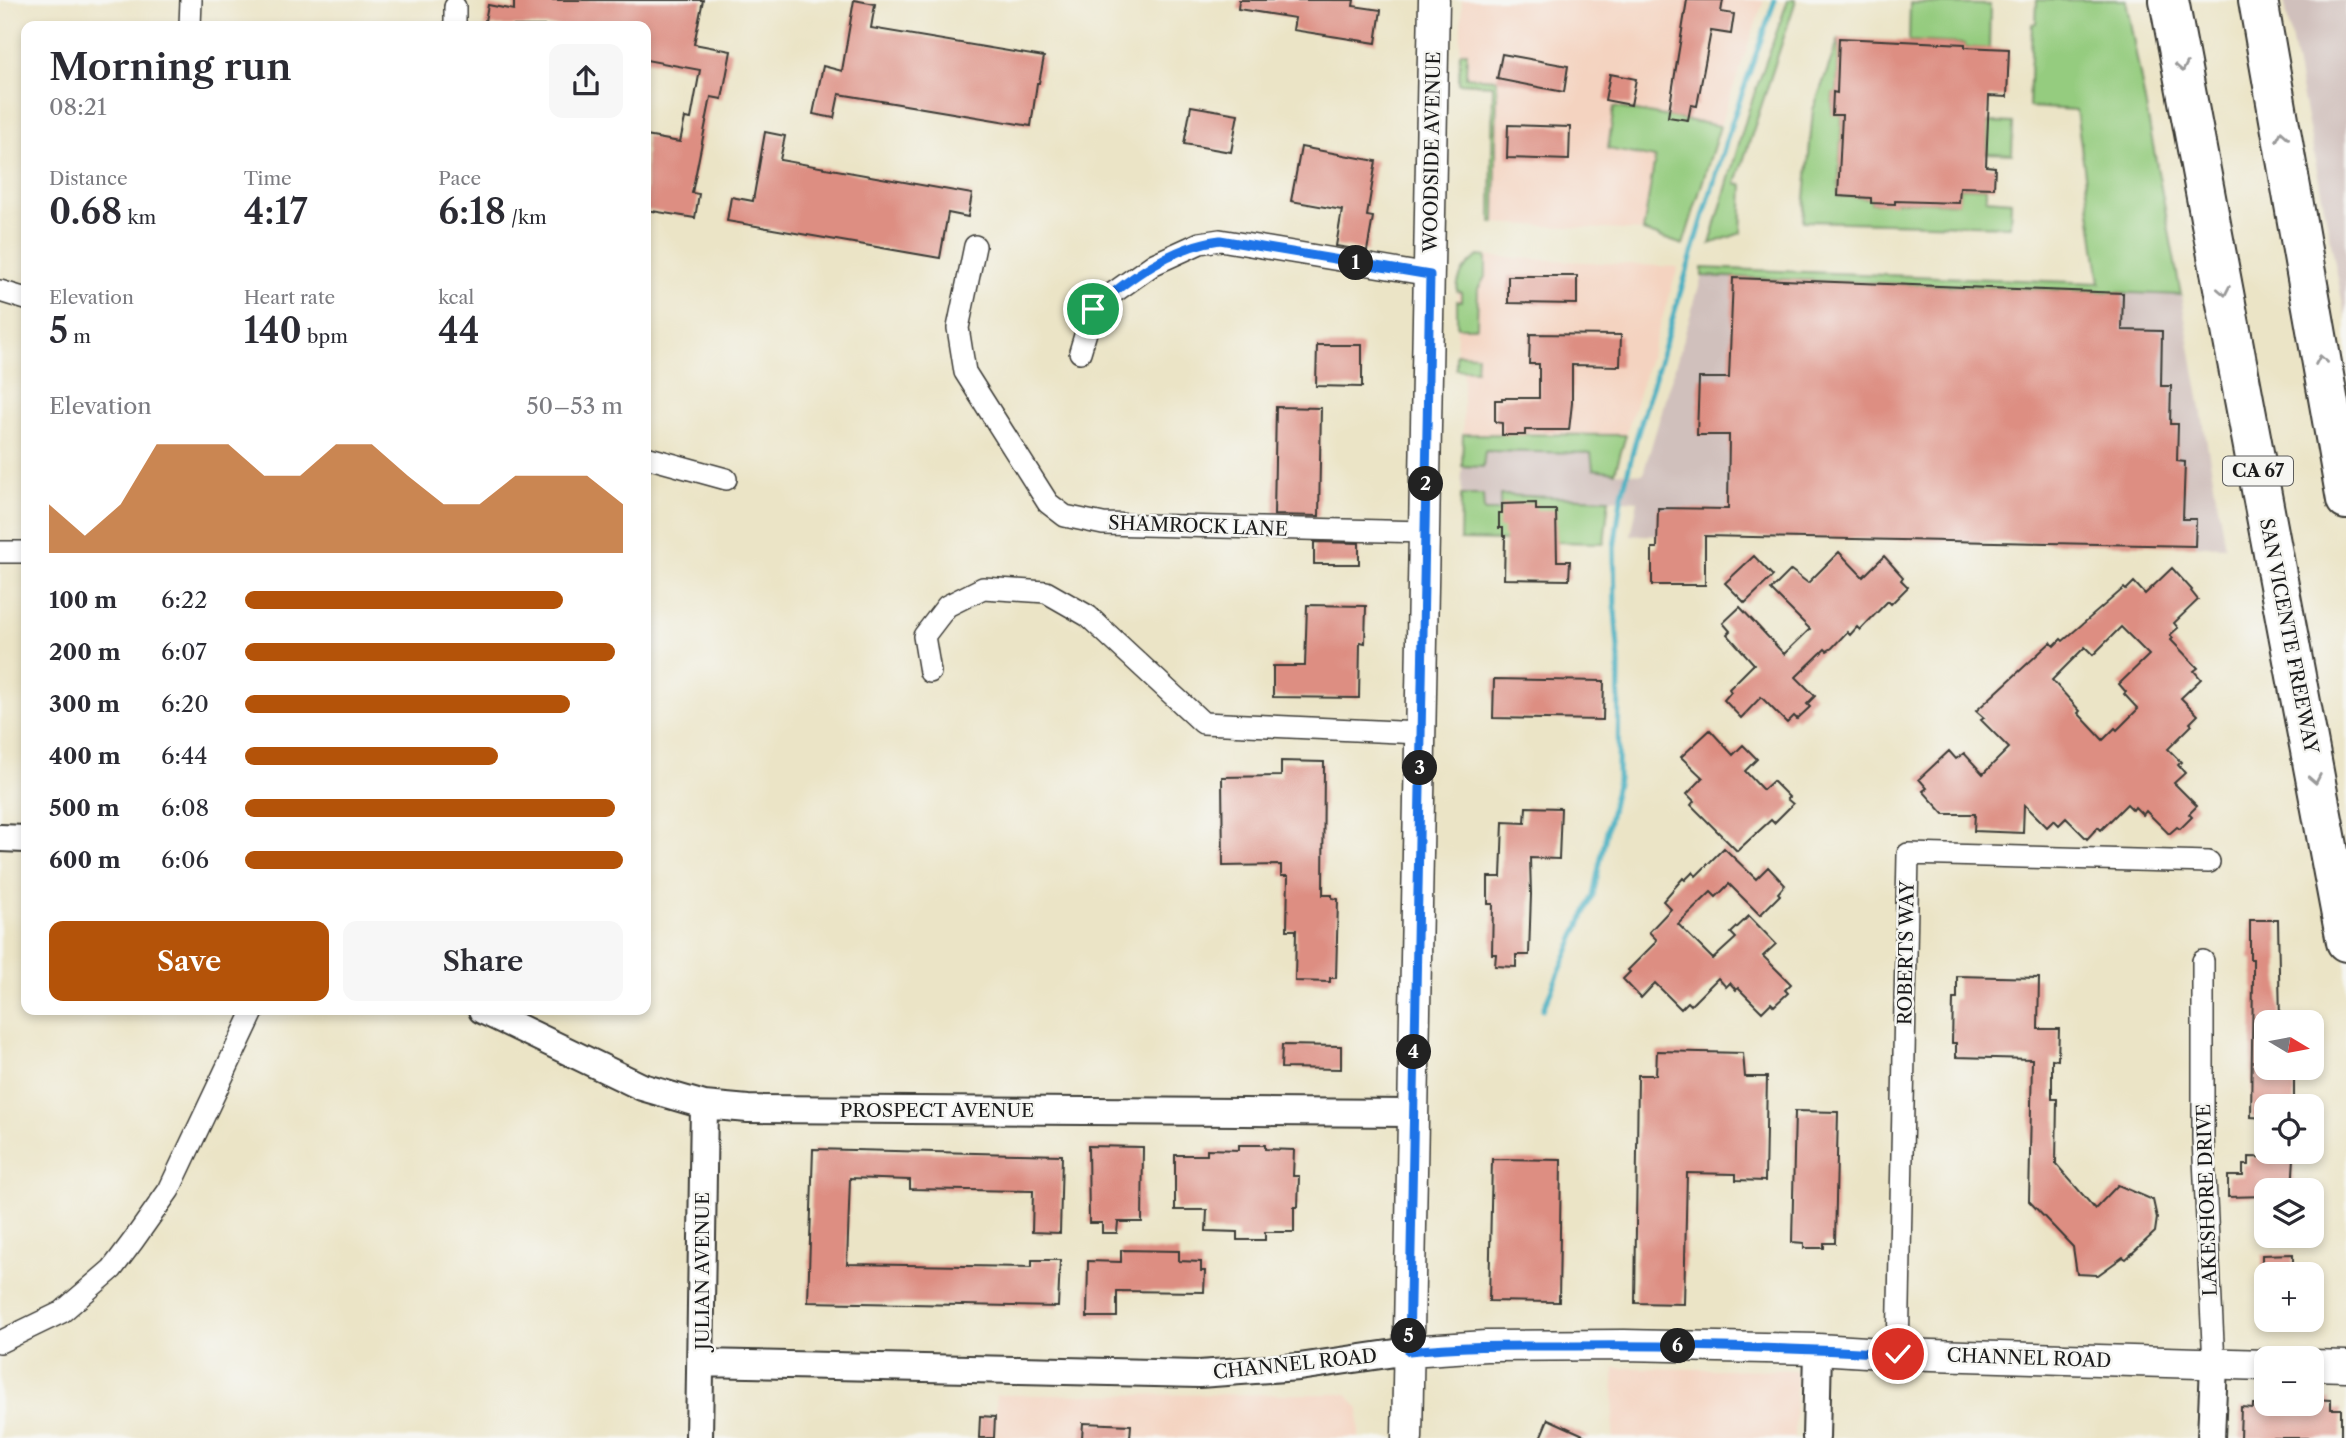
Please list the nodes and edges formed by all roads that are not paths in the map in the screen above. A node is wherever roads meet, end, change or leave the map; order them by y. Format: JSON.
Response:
{"nodes":[{"id":1,"x":191,"y":0,"type":"edge"},
{"id":2,"x":1434,"y":0,"type":"edge"},
{"id":3,"x":2169,"y":0,"type":"edge"},
{"id":4,"x":2258,"y":0,"type":"edge"},
{"id":5,"x":190,"y":21,"type":"edge"},
{"id":6,"x":975,"y":246,"type":"dead end"},
{"id":7,"x":1430,"y":275,"type":"junction"},
{"id":8,"x":0,"y":291,"type":"edge"},
{"id":9,"x":21,"y":297,"type":"edge"},
{"id":10,"x":1080,"y":352,"type":"dead end"},
{"id":11,"x":651,"y":458,"type":"edge"},
{"id":12,"x":726,"y":479,"type":"dead end"},
{"id":13,"x":2346,"y":500,"type":"edge"},
{"id":14,"x":1425,"y":532,"type":"junction"},
{"id":15,"x":0,"y":552,"type":"edge"},
{"id":16,"x":21,"y":552,"type":"edge"},
{"id":17,"x":930,"y":672,"type":"dead end"},
{"id":18,"x":1420,"y":733,"type":"junction"},
{"id":19,"x":0,"y":838,"type":"edge"},
{"id":20,"x":21,"y":839,"type":"edge"},
{"id":21,"x":2209,"y":862,"type":"dead end"},
{"id":22,"x":2346,"y":942,"type":"edge"},
{"id":23,"x":2203,"y":961,"type":"dead end"},
{"id":24,"x":252,"y":1015,"type":"edge"},
{"id":25,"x":492,"y":1015,"type":"edge"},
{"id":26,"x":704,"y":1105,"type":"junction"},
{"id":27,"x":1413,"y":1113,"type":"junction"},
{"id":28,"x":0,"y":1342,"type":"edge"},
{"id":29,"x":1818,"y":1349,"type":"junction"},
{"id":30,"x":1409,"y":1351,"type":"junction"},
{"id":31,"x":1898,"y":1354,"type":"junction"},
{"id":32,"x":701,"y":1363,"type":"junction"},
{"id":33,"x":2214,"y":1364,"type":"junction"},
{"id":34,"x":2254,"y":1365,"type":"edge"},
{"id":35,"x":2324,"y":1366,"type":"edge"},
{"id":36,"x":2346,"y":1366,"type":"edge"},
{"id":37,"x":699,"y":1438,"type":"edge"},
{"id":38,"x":1407,"y":1438,"type":"edge"},
{"id":39,"x":1816,"y":1438,"type":"edge"},
{"id":40,"x":2211,"y":1438,"type":"edge"}],
"edges":[{"from":1,"to":5,"type":"street"},
{"from":2,"to":7,"type":"main road","name":"WOODSIDE AVENUE"},
{"from":3,"to":22,"type":"highway","name":"SAN VICENTE FREEWAY","number":"CA 67","one_way":true},
{"from":13,"to":4,"type":"highway","one_way":true},
{"from":6,"to":14,"type":"street","name":"SHAMROCK LANE"},
{"from":7,"to":10,"type":"street"},
{"from":7,"to":14,"type":"main road","name":"WOODSIDE AVENUE"},
{"from":8,"to":9,"type":"street"},
{"from":11,"to":12,"type":"street"},
{"from":14,"to":18,"type":"main road","name":"WOODSIDE AVENUE"},
{"from":15,"to":16,"type":"street"},
{"from":17,"to":18,"type":"street"},
{"from":18,"to":27,"type":"main road","name":"WOODSIDE AVENUE"},
{"from":19,"to":20,"type":"street"},
{"from":21,"to":31,"type":"street","name":"ROBERTS WAY"},
{"from":23,"to":33,"type":"street","name":"LAKESHORE DRIVE"},
{"from":24,"to":28,"type":"street"},
{"from":25,"to":26,"type":"street","name":"PROSPECT AVENUE"},
{"from":26,"to":27,"type":"street","name":"PROSPECT AVENUE"},
{"from":26,"to":32,"type":"street","name":"JULIAN AVENUE"},
{"from":27,"to":30,"type":"main road","name":"WOODSIDE AVENUE"},
{"from":29,"to":30,"type":"main road","name":"CHANNEL ROAD"},
{"from":29,"to":31,"type":"main road","name":"CHANNEL ROAD"},
{"from":29,"to":39,"type":"street"},
{"from":30,"to":32,"type":"street","name":"CHANNEL ROAD"},
{"from":30,"to":38,"type":"main road","name":"WOODSIDE AVENUE"},
{"from":31,"to":33,"type":"main road","name":"CHANNEL ROAD"},
{"from":32,"to":37,"type":"street","name":"JULIAN AVENUE"},
{"from":33,"to":34,"type":"main road","name":"CHANNEL ROAD"},
{"from":33,"to":40,"type":"street","name":"LAKESHORE DRIVE"},
{"from":35,"to":36,"type":"main road"}]}
